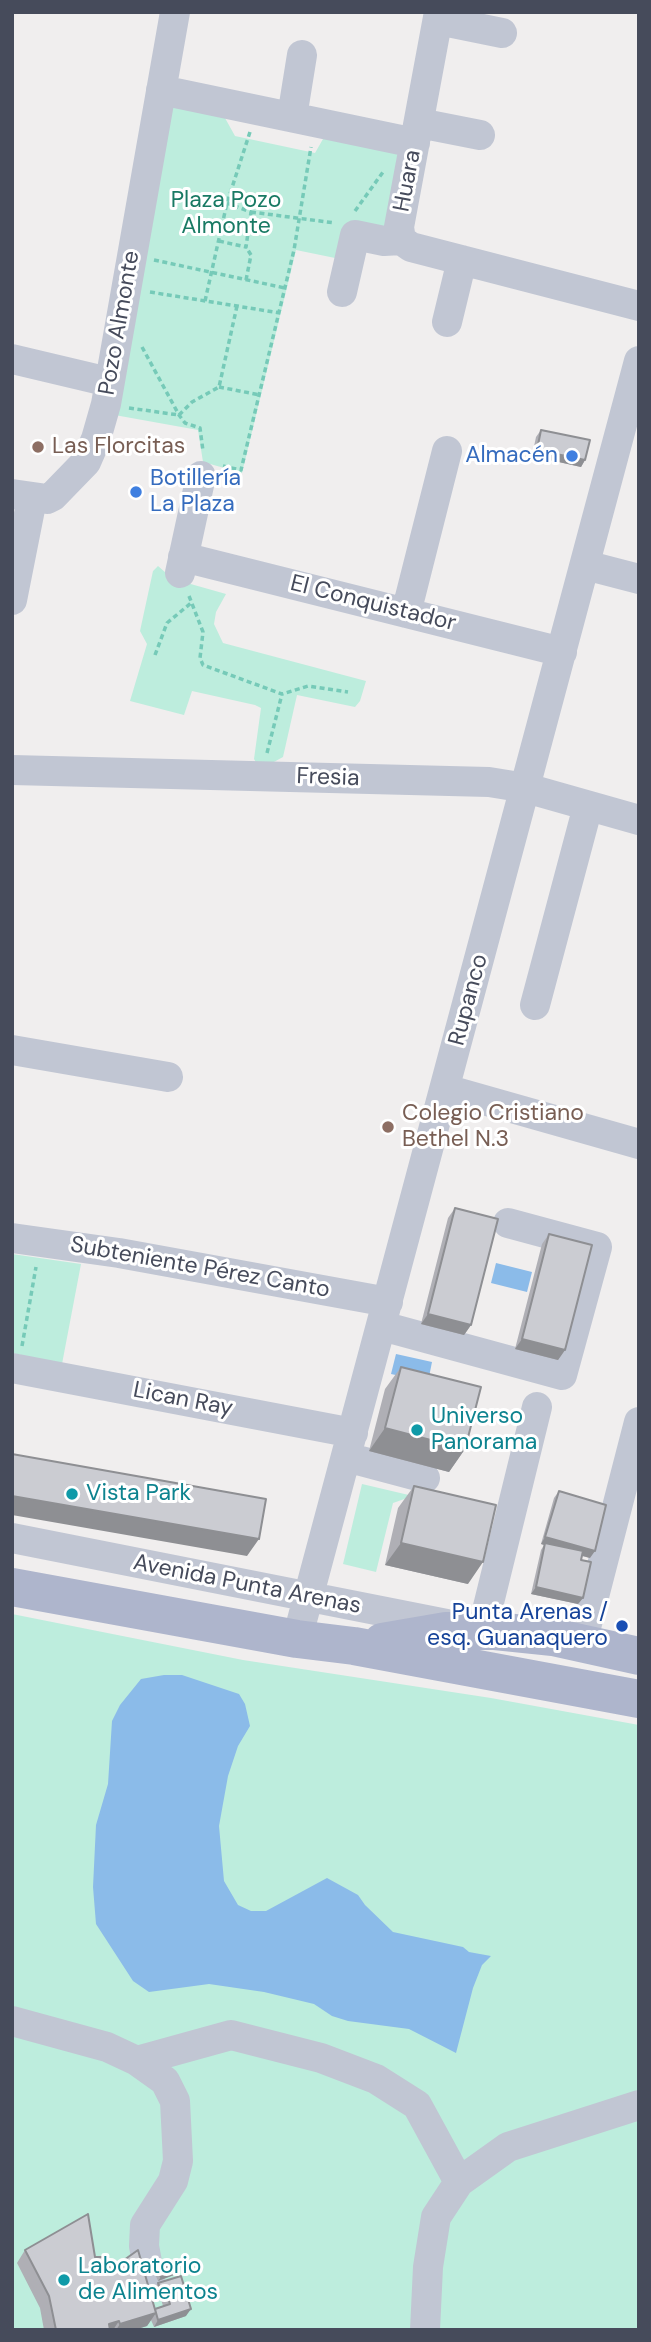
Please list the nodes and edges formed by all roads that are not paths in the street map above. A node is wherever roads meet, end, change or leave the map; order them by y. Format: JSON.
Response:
{"nodes":[{"id":1,"x":175,"y":12,"type":"edge"},
{"id":2,"x":439,"y":16,"type":"edge"},
{"id":3,"x":502,"y":33,"type":"dead end"},
{"id":4,"x":302,"y":55,"type":"dead end"},
{"id":5,"x":161,"y":90,"type":"junction"},
{"id":6,"x":303,"y":120,"type":"junction"},
{"id":7,"x":480,"y":135,"type":"dead end"},
{"id":8,"x":411,"y":136,"type":"junction"},
{"id":9,"x":401,"y":240,"type":"junction"},
{"id":10,"x":462,"y":260,"type":"junction"},
{"id":11,"x":342,"y":292,"type":"dead end"},
{"id":12,"x":639,"y":306,"type":"edge"},
{"id":13,"x":447,"y":322,"type":"dead end"},
{"id":14,"x":12,"y":359,"type":"edge"},
{"id":15,"x":639,"y":361,"type":"edge"},
{"id":16,"x":109,"y":382,"type":"junction"},
{"id":17,"x":634,"y":400,"type":"edge"},
{"id":18,"x":447,"y":451,"type":"dead end"},
{"id":19,"x":207,"y":467,"type":"road end"},
{"id":20,"x":22,"y":496,"type":"edge"},
{"id":21,"x":585,"y":565,"type":"junction"},
{"id":22,"x":639,"y":579,"type":"edge"},
{"id":23,"x":12,"y":600,"type":"edge"},
{"id":24,"x":406,"y":613,"type":"junction"},
{"id":25,"x":562,"y":652,"type":"junction"},
{"id":26,"x":12,"y":770,"type":"edge"},
{"id":27,"x":526,"y":789,"type":"junction"},
{"id":28,"x":588,"y":806,"type":"junction"},
{"id":29,"x":639,"y":820,"type":"edge"},
{"id":30,"x":536,"y":1005,"type":"dead end"},
{"id":31,"x":12,"y":1050,"type":"edge"},
{"id":32,"x":168,"y":1077,"type":"dead end"},
{"id":33,"x":445,"y":1089,"type":"junction"},
{"id":34,"x":639,"y":1144,"type":"edge"},
{"id":35,"x":508,"y":1223,"type":"dead end"},
{"id":36,"x":27,"y":1240,"type":"edge"},
{"id":37,"x":385,"y":1314,"type":"junction"},
{"id":38,"x":15,"y":1368,"type":"edge"},
{"id":39,"x":537,"y":1407,"type":"dead end"},
{"id":40,"x":639,"y":1422,"type":"edge"},
{"id":41,"x":350,"y":1445,"type":"junction"},
{"id":42,"x":425,"y":1478,"type":"dead end"},
{"id":43,"x":12,"y":1538,"type":"edge"},
{"id":44,"x":12,"y":1587,"type":"edge"},
{"id":45,"x":309,"y":1597,"type":"junction"},
{"id":46,"x":482,"y":1631,"type":"junction"},
{"id":47,"x":297,"y":1639,"type":"junction"},
{"id":48,"x":582,"y":1643,"type":"junction"},
{"id":49,"x":354,"y":1646,"type":"junction"},
{"id":50,"x":639,"y":1656,"type":"edge"},
{"id":51,"x":639,"y":1699,"type":"edge"},
{"id":52,"x":12,"y":2021,"type":"edge"},
{"id":53,"x":137,"y":2061,"type":"junction"},
{"id":54,"x":639,"y":2105,"type":"edge"},
{"id":55,"x":459,"y":2182,"type":"junction"},
{"id":56,"x":150,"y":2278,"type":"dead end"},
{"id":57,"x":425,"y":2330,"type":"edge"}],
"edges":[{"from":1,"to":5,"type":"street","name":"Pozo Almonte"},
{"from":2,"to":3,"type":"street","name":"Huara"},
{"from":2,"to":8,"type":"street","name":"Huara"},
{"from":4,"to":6,"type":"street"},
{"from":5,"to":6,"type":"street"},
{"from":5,"to":16,"type":"street","name":"Pozo Almonte"},
{"from":6,"to":8,"type":"street"},
{"from":7,"to":8,"type":"street","name":"Huara"},
{"from":8,"to":9,"type":"street","name":"Huara"},
{"from":9,"to":10,"type":"street"},
{"from":9,"to":11,"type":"street"},
{"from":10,"to":12,"type":"street"},
{"from":10,"to":13,"type":"street"},
{"from":14,"to":16,"type":"street"},
{"from":15,"to":17,"type":"street","name":"Rupanco"},
{"from":16,"to":20,"type":"street","name":"Pozo Almonte"},
{"from":17,"to":21,"type":"street","name":"Rupanco"},
{"from":18,"to":24,"type":"street"},
{"from":19,"to":24,"type":"street","name":"El Conquistador"},
{"from":20,"to":23,"type":"street","name":"Pozo Almonte"},
{"from":21,"to":22,"type":"street"},
{"from":21,"to":25,"type":"street","name":"Rupanco"},
{"from":24,"to":25,"type":"street","name":"El Conquistador"},
{"from":25,"to":27,"type":"street","name":"Rupanco"},
{"from":26,"to":27,"type":"street","name":"Fresia"},
{"from":27,"to":28,"type":"street","name":"Fresia"},
{"from":27,"to":33,"type":"street","name":"Rupanco"},
{"from":28,"to":29,"type":"street","name":"Fresia"},
{"from":28,"to":30,"type":"street"},
{"from":31,"to":32,"type":"street"},
{"from":33,"to":34,"type":"street"},
{"from":33,"to":37,"type":"street","name":"Rupanco"},
{"from":35,"to":37,"type":"street","name":"Subteniente Pérez Canto"},
{"from":36,"to":37,"type":"street","name":"Subteniente Pérez Canto"},
{"from":37,"to":41,"type":"street","name":"Rupanco"},
{"from":38,"to":41,"type":"street","name":"Lican Ray"},
{"from":39,"to":46,"type":"street"},
{"from":40,"to":48,"type":"street"},
{"from":41,"to":42,"type":"street","name":"Lican Ray"},
{"from":41,"to":45,"type":"street","name":"Rupanco"},
{"from":43,"to":45,"type":"street","name":"Avenida Punta Arenas"},
{"from":44,"to":47,"type":"main road","name":"Avenida Punta Arenas"},
{"from":45,"to":46,"type":"street","name":"Avenida Punta Arenas"},
{"from":45,"to":47,"type":"street","name":"Rupanco"},
{"from":46,"to":48,"type":"main road","name":"Avenida Punta Arenas"},
{"from":46,"to":49,"type":"main road","name":"Avenida Punta Arenas"},
{"from":47,"to":49,"type":"main road","name":"Avenida Punta Arenas"},
{"from":48,"to":50,"type":"main road","name":"Avenida Punta Arenas"},
{"from":49,"to":51,"type":"main road","name":"Avenida Punta Arenas"},
{"from":52,"to":53,"type":"street"},
{"from":53,"to":55,"type":"street"},
{"from":53,"to":56,"type":"street"},
{"from":54,"to":55,"type":"street"},
{"from":55,"to":57,"type":"street"}]}
